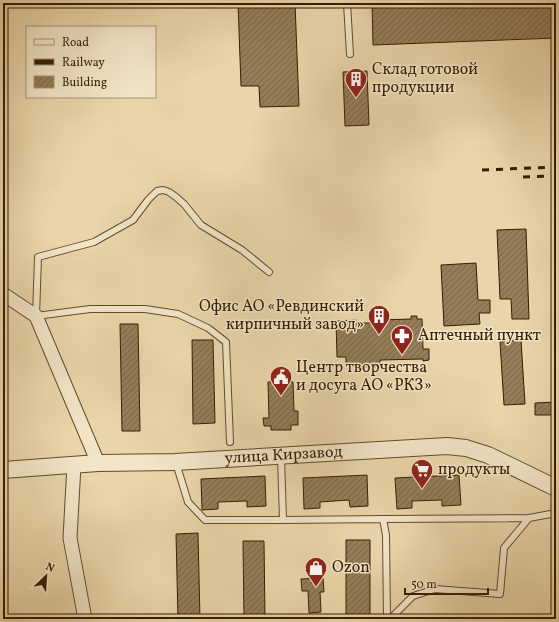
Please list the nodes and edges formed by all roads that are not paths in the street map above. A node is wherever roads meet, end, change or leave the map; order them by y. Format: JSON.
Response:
{"nodes":[{"id":1,"x":347,"y":3,"type":"edge"},
{"id":2,"x":350,"y":54,"type":"dead end"},
{"id":3,"x":269,"y":272,"type":"dead end"},
{"id":4,"x":7,"y":299,"type":"edge"},
{"id":5,"x":36,"y":316,"type":"junction"},
{"id":6,"x":230,"y":442,"type":"dead end"},
{"id":7,"x":281,"y":456,"type":"junction"},
{"id":8,"x":175,"y":462,"type":"junction"},
{"id":9,"x":98,"y":463,"type":"junction"},
{"id":10,"x":74,"y":465,"type":"junction"},
{"id":11,"x":3,"y":470,"type":"edge"},
{"id":12,"x":556,"y":488,"type":"edge"},
{"id":13,"x":556,"y":513,"type":"edge"},
{"id":14,"x":529,"y":518,"type":"junction"},
{"id":15,"x":383,"y":519,"type":"junction"},
{"id":16,"x":283,"y":520,"type":"junction"},
{"id":17,"x":85,"y":619,"type":"edge"},
{"id":18,"x":387,"y":619,"type":"edge"},
{"id":19,"x":390,"y":619,"type":"edge"}],
"edges":[{"from":1,"to":2,"type":"lane"},
{"from":3,"to":5,"type":"lane"},
{"from":4,"to":5,"type":"street"},
{"from":5,"to":6,"type":"lane"},
{"from":5,"to":9,"type":"street"},
{"from":7,"to":8,"type":"street","name":"улица Кирзавод"},
{"from":7,"to":12,"type":"street","name":"улица Кирзавод"},
{"from":7,"to":16,"type":"lane"},
{"from":8,"to":9,"type":"street","name":"улица Кирзавод"},
{"from":8,"to":16,"type":"lane"},
{"from":9,"to":10,"type":"street","name":"улица Кирзавод"},
{"from":10,"to":11,"type":"street","name":"улица Кирзавод"},
{"from":10,"to":17,"type":"street"},
{"from":13,"to":14,"type":"lane"},
{"from":14,"to":15,"type":"lane"},
{"from":14,"to":19,"type":"lane"},
{"from":15,"to":16,"type":"lane"},
{"from":15,"to":18,"type":"lane"}]}
